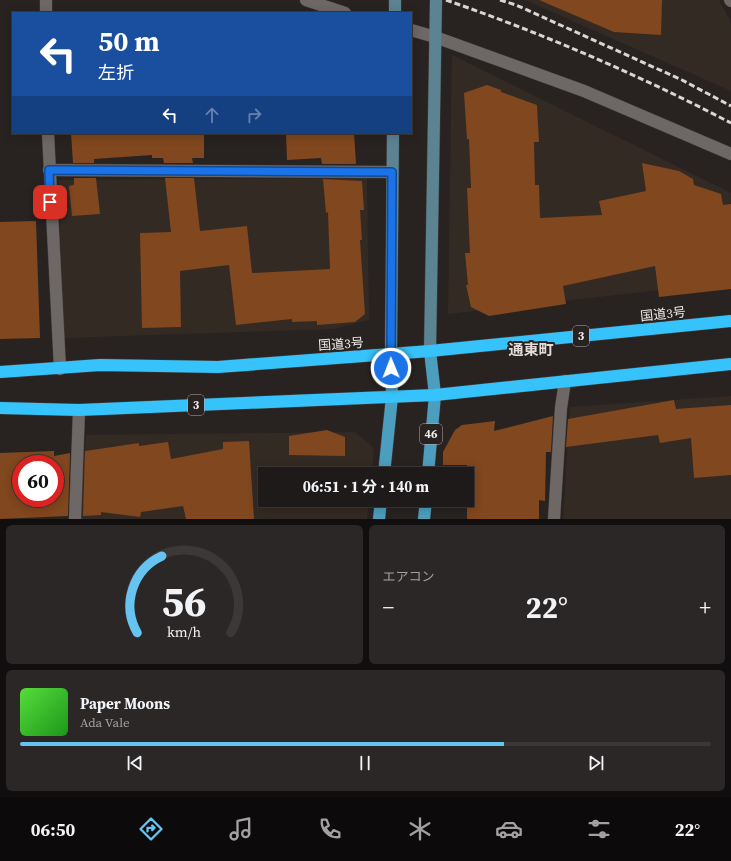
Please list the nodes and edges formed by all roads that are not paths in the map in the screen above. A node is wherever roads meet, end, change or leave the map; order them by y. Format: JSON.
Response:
{"nodes":[{"id":1,"x":46,"y":0,"type":"edge"},
{"id":2,"x":306,"y":0,"type":"edge"},
{"id":3,"x":395,"y":0,"type":"edge"},
{"id":4,"x":436,"y":0,"type":"edge"},
{"id":5,"x":46,"y":12,"type":"edge"},
{"id":6,"x":342,"y":12,"type":"edge"},
{"id":7,"x":395,"y":12,"type":"edge"},
{"id":8,"x":412,"y":30,"type":"edge"},
{"id":9,"x":435,"y":37,"type":"junction"},
{"id":10,"x":48,"y":134,"type":"edge"},
{"id":11,"x":393,"y":134,"type":"edge"},
{"id":12,"x":731,"y":154,"type":"edge"},
{"id":13,"x":49,"y":170,"type":"junction"},
{"id":14,"x":392,"y":172,"type":"junction"},
{"id":15,"x":731,"y":322,"type":"edge"},
{"id":16,"x":430,"y":351,"type":"junction"},
{"id":17,"x":391,"y":354,"type":"junction"},
{"id":18,"x":731,"y":364,"type":"edge"},
{"id":19,"x":60,"y":368,"type":"junction"},
{"id":20,"x":0,"y":372,"type":"edge"},
{"id":21,"x":565,"y":380,"type":"junction"},
{"id":22,"x":435,"y":395,"type":"junction"},
{"id":23,"x":392,"y":397,"type":"junction"},
{"id":24,"x":0,"y":408,"type":"edge"},
{"id":25,"x":79,"y":410,"type":"junction"},
{"id":26,"x":385,"y":467,"type":"edge"},
{"id":27,"x":429,"y":467,"type":"edge"},
{"id":28,"x":380,"y":507,"type":"edge"},
{"id":29,"x":425,"y":507,"type":"edge"},
{"id":30,"x":74,"y":519,"type":"edge"},
{"id":31,"x":379,"y":519,"type":"edge"},
{"id":32,"x":424,"y":519,"type":"edge"},
{"id":33,"x":554,"y":519,"type":"edge"}],
"edges":[{"from":1,"to":5,"type":"street"},
{"from":2,"to":6,"type":"street"},
{"from":3,"to":7,"type":"street"},
{"from":4,"to":9,"type":"street"},
{"from":8,"to":9,"type":"street"},
{"from":9,"to":12,"type":"street"},
{"from":9,"to":16,"type":"street"},
{"from":10,"to":13,"type":"street"},
{"from":11,"to":14,"type":"street"},
{"from":13,"to":14,"type":"street"},
{"from":13,"to":19,"type":"street"},
{"from":14,"to":17,"type":"street"},
{"from":15,"to":16,"type":"highway","name":"国道3号","number":"3"},
{"from":16,"to":17,"type":"highway","name":"国道3号","number":"3"},
{"from":16,"to":22,"type":"main road","number":"46"},
{"from":17,"to":19,"type":"highway","name":"国道3号","number":"3"},
{"from":17,"to":23,"type":"main road"},
{"from":18,"to":21,"type":"highway","number":"3"},
{"from":19,"to":20,"type":"highway","name":"国道3号","number":"3"},
{"from":21,"to":22,"type":"highway","number":"3"},
{"from":21,"to":33,"type":"street"},
{"from":22,"to":23,"type":"highway","number":"3"},
{"from":22,"to":27,"type":"main road","number":"46"},
{"from":23,"to":25,"type":"highway","number":"3"},
{"from":23,"to":26,"type":"main road"},
{"from":24,"to":25,"type":"highway","number":"3"},
{"from":25,"to":30,"type":"street"},
{"from":28,"to":31,"type":"main road"},
{"from":29,"to":32,"type":"main road"}]}
